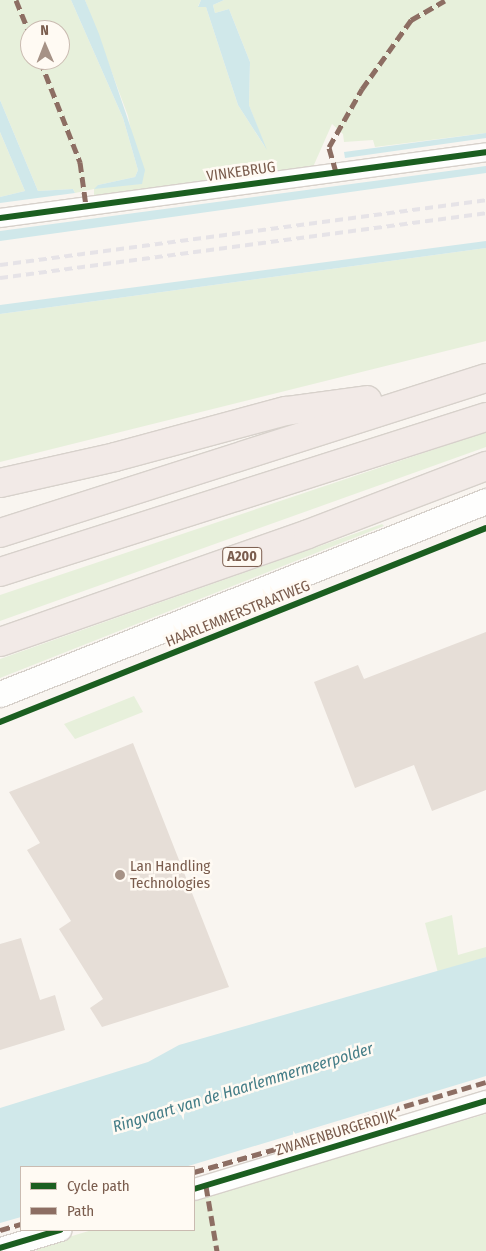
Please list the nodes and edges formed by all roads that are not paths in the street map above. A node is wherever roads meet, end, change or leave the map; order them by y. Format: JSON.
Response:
{"nodes":[{"id":1,"x":486,"y":152,"type":"edge"},
{"id":2,"x":0,"y":218,"type":"edge"},
{"id":3,"x":486,"y":378,"type":"edge"},
{"id":4,"x":438,"y":391,"type":"junction"},
{"id":5,"x":486,"y":417,"type":"edge"},
{"id":6,"x":486,"y":466,"type":"edge"},
{"id":7,"x":0,"y":483,"type":"edge"},
{"id":8,"x":486,"y":501,"type":"edge"},
{"id":9,"x":0,"y":533,"type":"edge"},
{"id":10,"x":0,"y":572,"type":"edge"},
{"id":11,"x":0,"y":642,"type":"edge"},
{"id":12,"x":0,"y":694,"type":"edge"},
{"id":13,"x":486,"y":1101,"type":"edge"},
{"id":14,"x":195,"y":1189,"type":"edge"},
{"id":15,"x":57,"y":1231,"type":"edge"},
{"id":16,"x":0,"y":1248,"type":"edge"}],
"edges":[{"from":1,"to":2,"type":"street","name":"VINKEBRUG"},
{"from":3,"to":4,"type":"highway"},
{"from":4,"to":7,"type":"highway"},
{"from":4,"to":9,"type":"highway"},
{"from":5,"to":10,"type":"highway"},
{"from":6,"to":11,"type":"highway","number":"A200"},
{"from":8,"to":12,"type":"main road","name":"HAARLEMMERSTRAATWEG"},
{"from":13,"to":14,"type":"street","name":"ZWANENBURGERDIJK"},
{"from":15,"to":16,"type":"street"}]}
